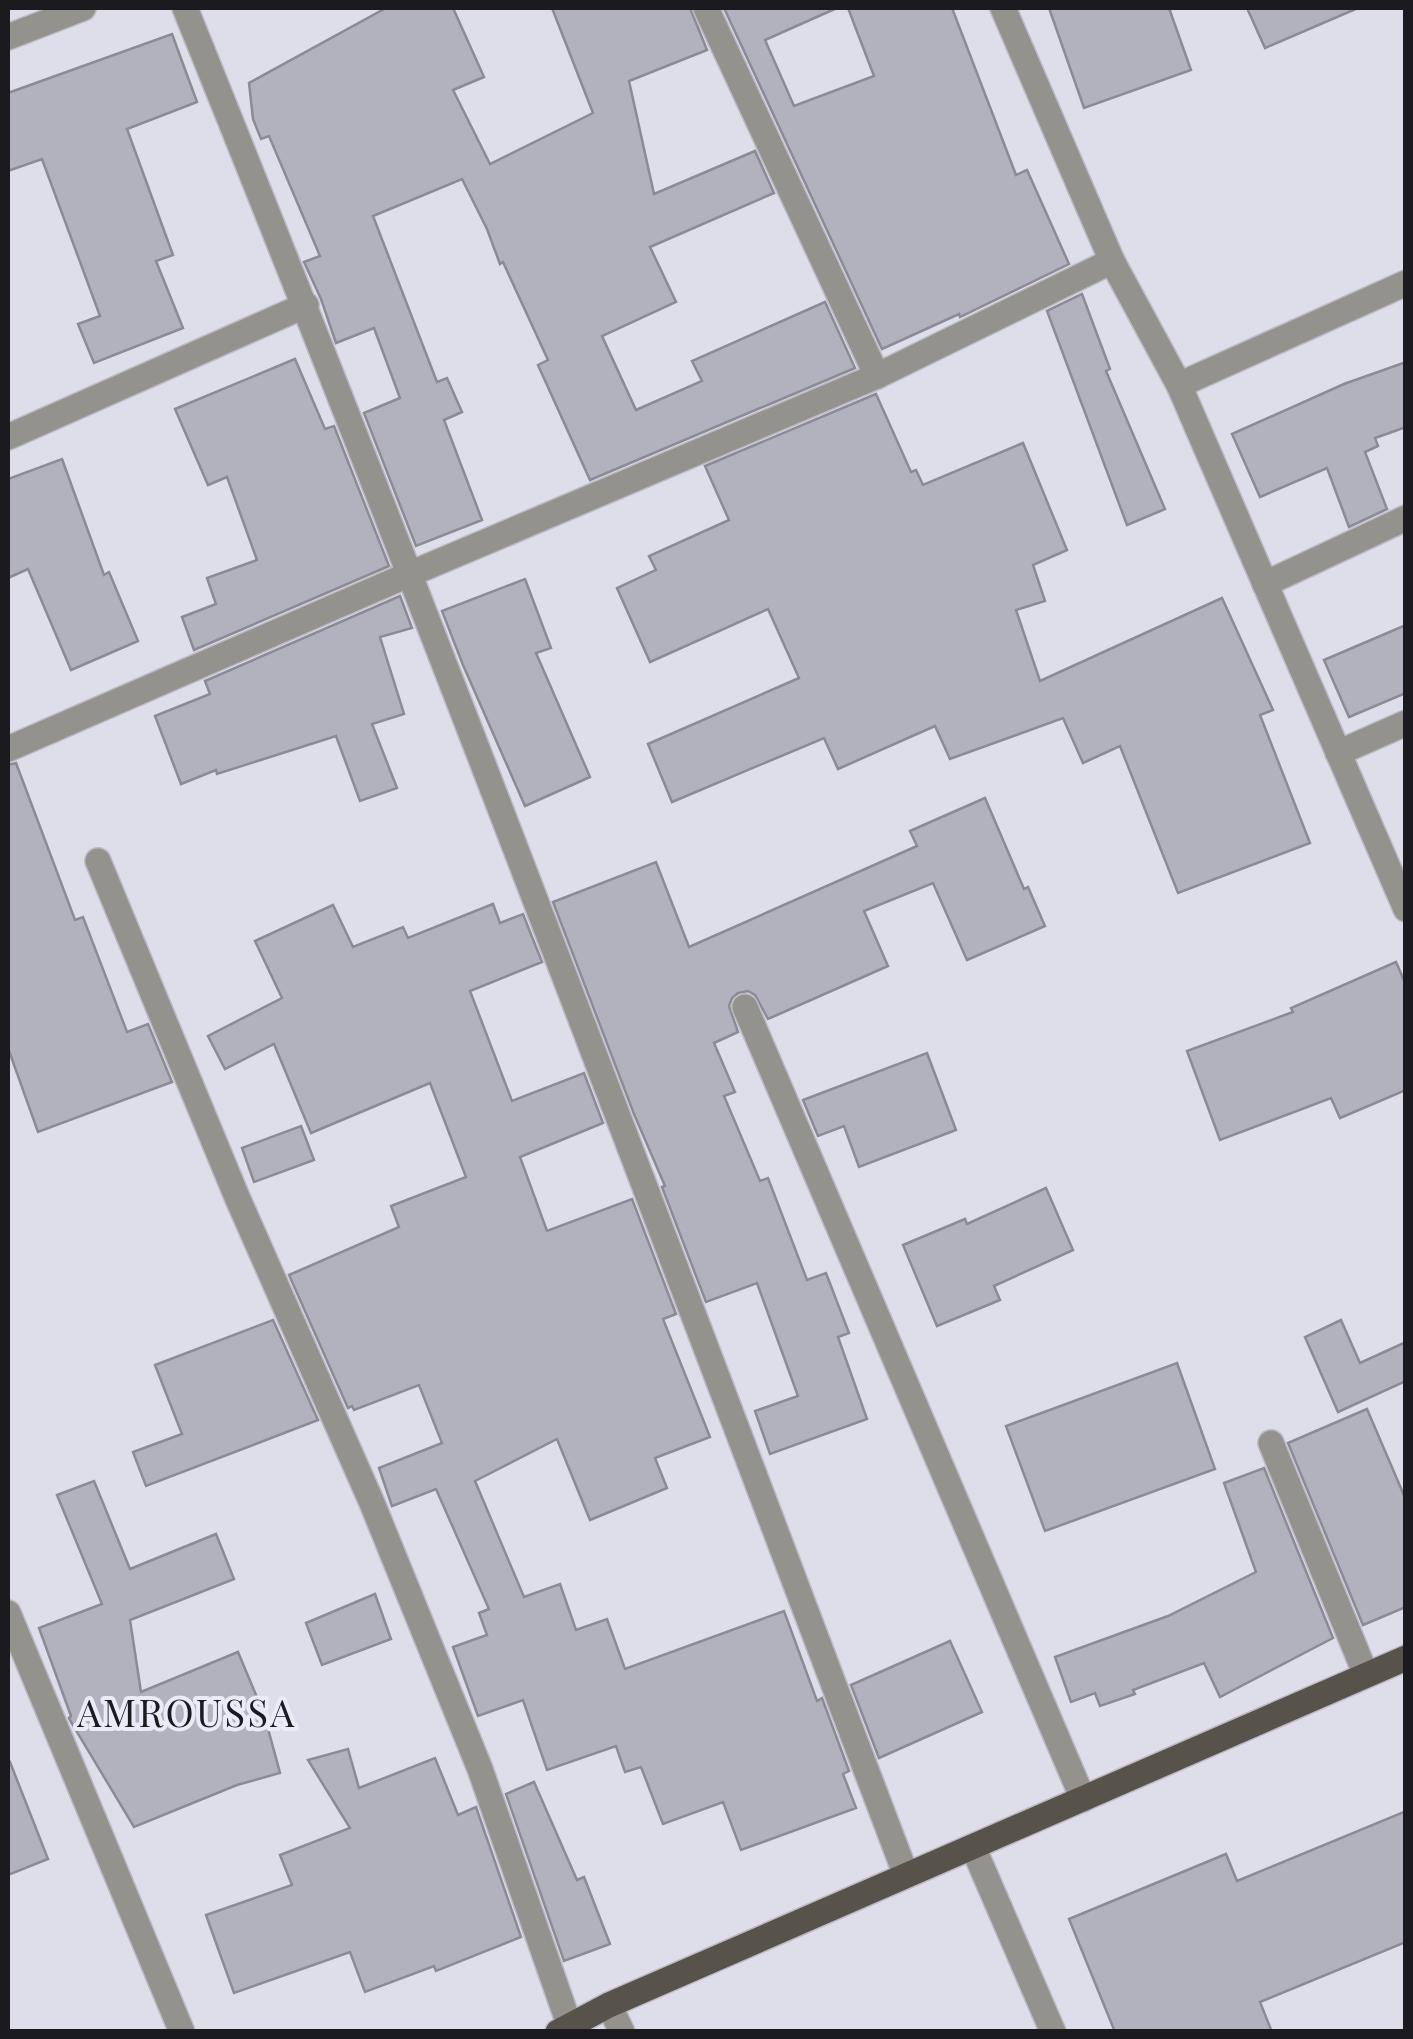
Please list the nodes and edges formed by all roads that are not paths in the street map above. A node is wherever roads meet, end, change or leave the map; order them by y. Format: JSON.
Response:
{"nodes":[{"id":1,"x":83,"y":8,"type":"edge"},
{"id":2,"x":185,"y":8,"type":"edge"},
{"id":3,"x":706,"y":8,"type":"edge"},
{"id":4,"x":1003,"y":8,"type":"edge"},
{"id":5,"x":8,"y":37,"type":"edge"},
{"id":6,"x":1112,"y":262,"type":"junction"},
{"id":7,"x":1406,"y":283,"type":"edge"},
{"id":8,"x":306,"y":306,"type":"junction"},
{"id":9,"x":877,"y":376,"type":"junction"},
{"id":10,"x":1179,"y":386,"type":"junction"},
{"id":11,"x":8,"y":438,"type":"edge"},
{"id":12,"x":1406,"y":518,"type":"edge"},
{"id":13,"x":410,"y":574,"type":"junction"},
{"id":14,"x":1266,"y":584,"type":"junction"},
{"id":15,"x":1406,"y":723,"type":"edge"},
{"id":16,"x":8,"y":749,"type":"edge"},
{"id":17,"x":1338,"y":753,"type":"junction"},
{"id":18,"x":98,"y":861,"type":"dead end"},
{"id":19,"x":1406,"y":909,"type":"edge"},
{"id":20,"x":745,"y":1007,"type":"dead end"},
{"id":21,"x":1271,"y":1443,"type":"dead end"},
{"id":22,"x":8,"y":1612,"type":"edge"},
{"id":23,"x":1406,"y":1658,"type":"edge"},
{"id":24,"x":1366,"y":1675,"type":"junction"},
{"id":25,"x":1083,"y":1799,"type":"junction"},
{"id":26,"x":973,"y":1847,"type":"junction"},
{"id":27,"x":906,"y":1875,"type":"junction"},
{"id":28,"x":610,"y":2005,"type":"junction"},
{"id":29,"x":564,"y":2029,"type":"edge"},
{"id":30,"x":182,"y":2032,"type":"edge"},
{"id":31,"x":622,"y":2032,"type":"edge"},
{"id":32,"x":1053,"y":2032,"type":"edge"}],
"edges":[{"from":1,"to":5,"type":"street"},
{"from":2,"to":8,"type":"street"},
{"from":3,"to":9,"type":"street"},
{"from":4,"to":6,"type":"street"},
{"from":6,"to":9,"type":"street"},
{"from":6,"to":10,"type":"street"},
{"from":7,"to":10,"type":"street"},
{"from":8,"to":11,"type":"street"},
{"from":8,"to":13,"type":"street"},
{"from":9,"to":13,"type":"street"},
{"from":10,"to":14,"type":"street"},
{"from":12,"to":14,"type":"street"},
{"from":13,"to":16,"type":"street"},
{"from":13,"to":27,"type":"street"},
{"from":14,"to":17,"type":"street"},
{"from":15,"to":17,"type":"street"},
{"from":17,"to":19,"type":"street"},
{"from":18,"to":29,"type":"street"},
{"from":20,"to":25,"type":"street"},
{"from":21,"to":24,"type":"street"},
{"from":22,"to":30,"type":"street"},
{"from":23,"to":24,"type":"main road"},
{"from":24,"to":25,"type":"main road"},
{"from":25,"to":26,"type":"main road"},
{"from":26,"to":27,"type":"main road"},
{"from":26,"to":32,"type":"street"},
{"from":27,"to":28,"type":"main road"},
{"from":28,"to":29,"type":"main road"},
{"from":28,"to":31,"type":"street"}]}
